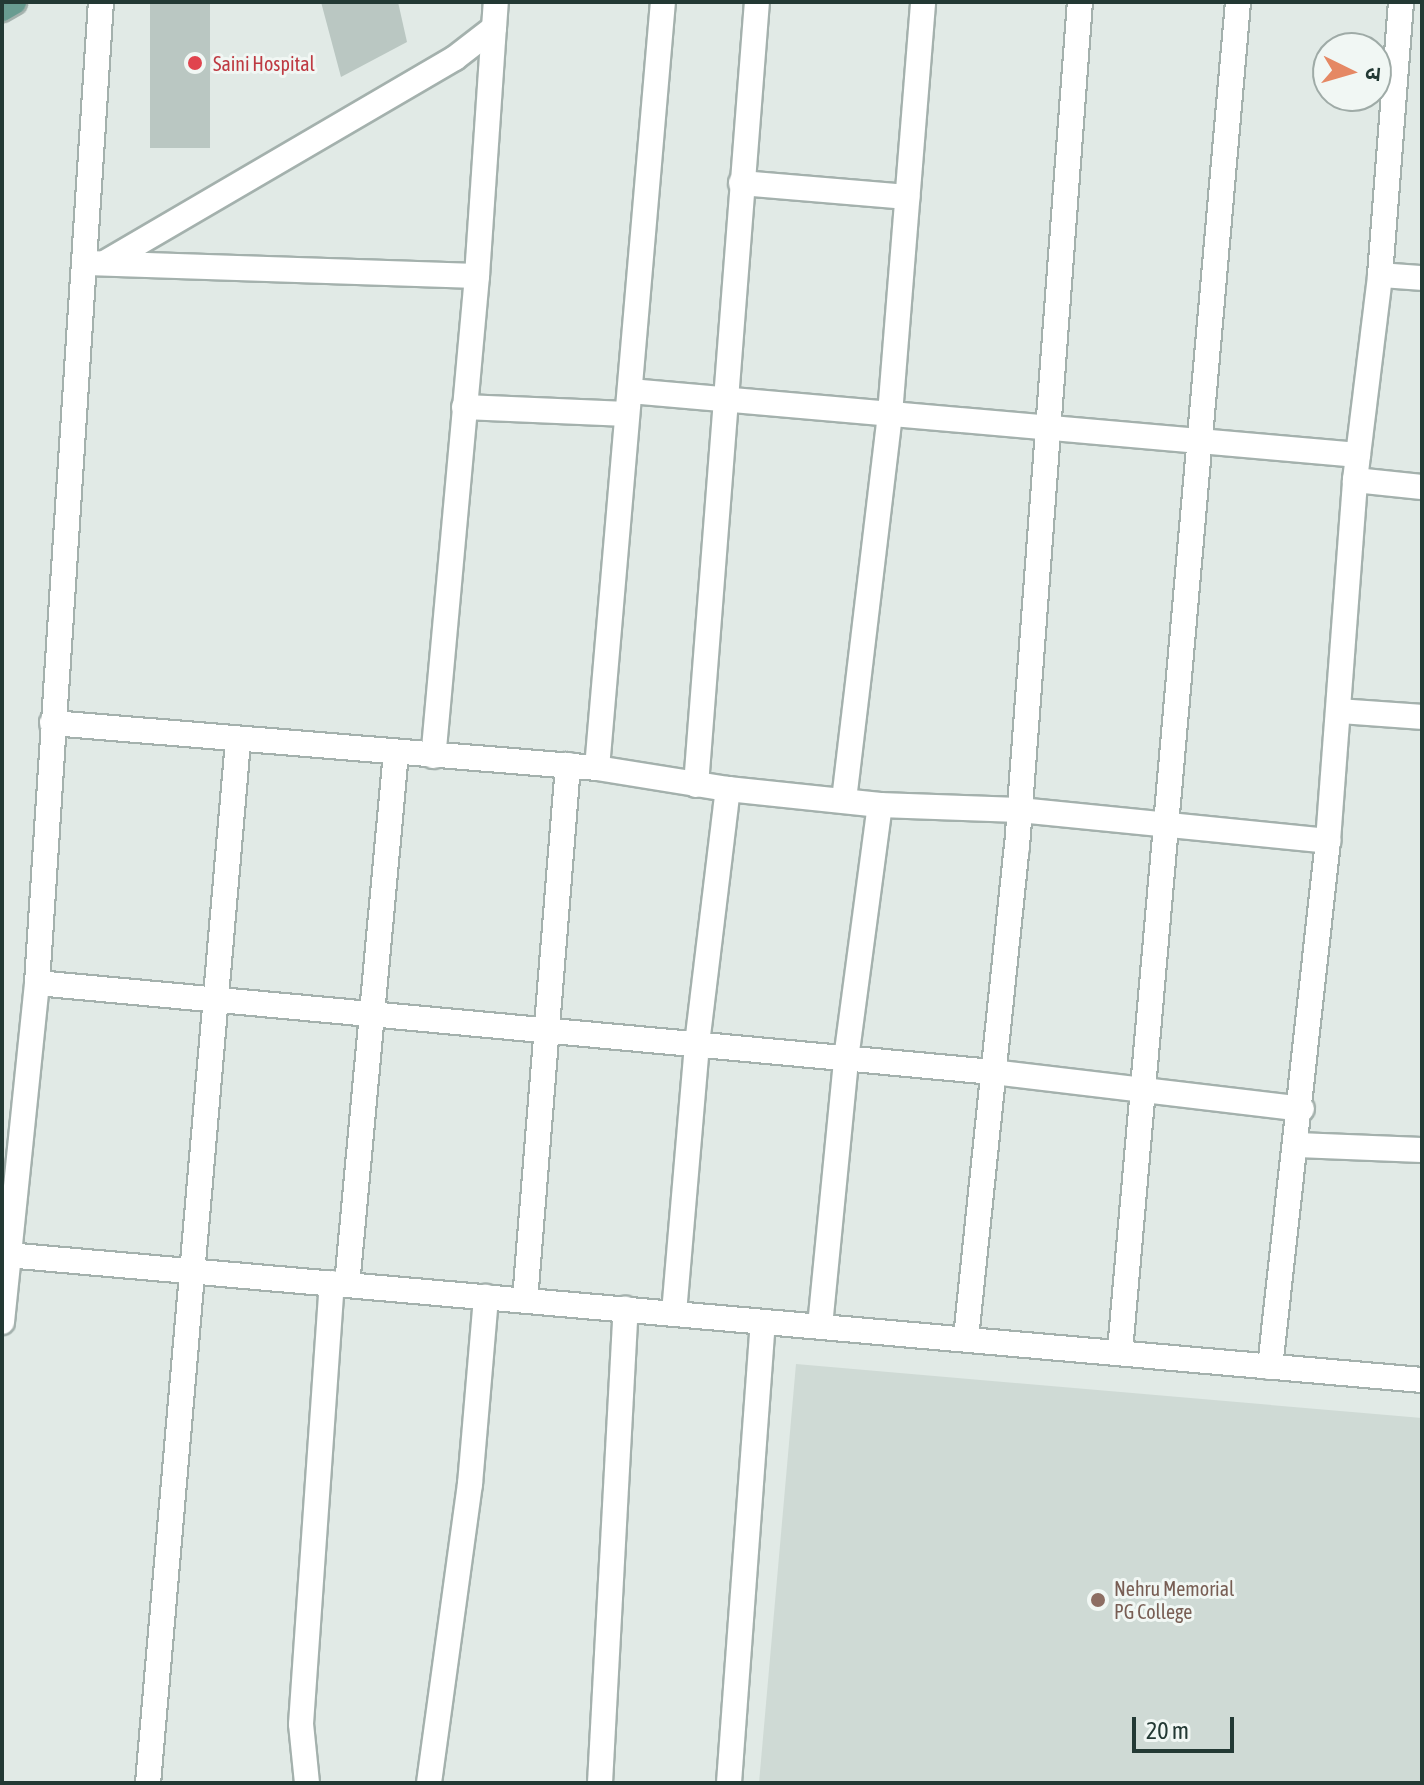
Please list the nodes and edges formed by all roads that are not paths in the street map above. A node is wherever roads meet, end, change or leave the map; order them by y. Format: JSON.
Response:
{"nodes":[{"id":1,"x":14,"y":2,"type":"edge"},
{"id":2,"x":101,"y":2,"type":"edge"},
{"id":3,"x":496,"y":2,"type":"edge"},
{"id":4,"x":663,"y":2,"type":"edge"},
{"id":5,"x":757,"y":2,"type":"edge"},
{"id":6,"x":923,"y":2,"type":"edge"},
{"id":7,"x":1080,"y":2,"type":"edge"},
{"id":8,"x":1238,"y":2,"type":"edge"},
{"id":9,"x":1401,"y":2,"type":"edge"},
{"id":10,"x":2,"y":9,"type":"edge"},
{"id":11,"x":494,"y":28,"type":"junction"},
{"id":12,"x":741,"y":183,"type":"junction"},
{"id":13,"x":907,"y":197,"type":"junction"},
{"id":14,"x":97,"y":262,"type":"junction"},
{"id":15,"x":1380,"y":275,"type":"junction"},
{"id":16,"x":477,"y":276,"type":"junction"},
{"id":17,"x":1422,"y":278,"type":"edge"},
{"id":18,"x":628,"y":403,"type":"junction"},
{"id":19,"x":725,"y":403,"type":"junction"},
{"id":20,"x":464,"y":407,"type":"junction"},
{"id":21,"x":890,"y":414,"type":"junction"},
{"id":22,"x":1045,"y":429,"type":"junction"},
{"id":23,"x":1198,"y":442,"type":"junction"},
{"id":24,"x":1358,"y":455,"type":"junction"},
{"id":25,"x":1355,"y":480,"type":"junction"},
{"id":26,"x":1422,"y":487,"type":"edge"},
{"id":27,"x":1339,"y":711,"type":"junction"},
{"id":28,"x":1422,"y":717,"type":"edge"},
{"id":29,"x":52,"y":723,"type":"junction"},
{"id":30,"x":238,"y":742,"type":"junction"},
{"id":31,"x":396,"y":753,"type":"junction"},
{"id":32,"x":433,"y":756,"type":"junction"},
{"id":33,"x":568,"y":765,"type":"junction"},
{"id":34,"x":597,"y":768,"type":"junction"},
{"id":35,"x":696,"y":785,"type":"junction"},
{"id":36,"x":728,"y":789,"type":"junction"},
{"id":37,"x":844,"y":800,"type":"junction"},
{"id":38,"x":880,"y":805,"type":"junction"},
{"id":39,"x":1019,"y":810,"type":"junction"},
{"id":40,"x":1164,"y":824,"type":"junction"},
{"id":41,"x":1328,"y":841,"type":"junction"},
{"id":42,"x":37,"y":983,"type":"junction"},
{"id":43,"x":212,"y":1000,"type":"junction"},
{"id":44,"x":372,"y":1014,"type":"junction"},
{"id":45,"x":546,"y":1032,"type":"junction"},
{"id":46,"x":697,"y":1044,"type":"junction"},
{"id":47,"x":846,"y":1059,"type":"junction"},
{"id":48,"x":993,"y":1072,"type":"junction"},
{"id":49,"x":1143,"y":1088,"type":"junction"},
{"id":50,"x":1302,"y":1109,"type":"junction"},
{"id":51,"x":1297,"y":1145,"type":"junction"},
{"id":52,"x":1422,"y":1150,"type":"edge"},
{"id":53,"x":7,"y":1230,"type":"edge"},
{"id":54,"x":7,"y":1255,"type":"junction"},
{"id":55,"x":190,"y":1271,"type":"junction"},
{"id":56,"x":339,"y":1284,"type":"junction"},
{"id":57,"x":486,"y":1297,"type":"junction"},
{"id":58,"x":525,"y":1300,"type":"junction"},
{"id":59,"x":626,"y":1309,"type":"junction"},
{"id":60,"x":674,"y":1313,"type":"junction"},
{"id":61,"x":2,"y":1322,"type":"edge"},
{"id":62,"x":763,"y":1324,"type":"junction"},
{"id":63,"x":820,"y":1326,"type":"junction"},
{"id":64,"x":966,"y":1338,"type":"junction"},
{"id":65,"x":1120,"y":1351,"type":"junction"},
{"id":66,"x":1270,"y":1367,"type":"junction"},
{"id":67,"x":1422,"y":1380,"type":"edge"},
{"id":68,"x":148,"y":1783,"type":"edge"},
{"id":69,"x":307,"y":1783,"type":"edge"},
{"id":70,"x":429,"y":1783,"type":"edge"},
{"id":71,"x":600,"y":1783,"type":"edge"},
{"id":72,"x":729,"y":1783,"type":"edge"}],
"edges":[{"from":1,"to":10,"type":"main road"},
{"from":2,"to":14,"type":"street"},
{"from":3,"to":11,"type":"street"},
{"from":4,"to":18,"type":"street"},
{"from":5,"to":12,"type":"street"},
{"from":6,"to":13,"type":"street"},
{"from":7,"to":22,"type":"street"},
{"from":8,"to":23,"type":"street"},
{"from":9,"to":15,"type":"street"},
{"from":11,"to":14,"type":"street"},
{"from":11,"to":16,"type":"street"},
{"from":12,"to":13,"type":"street"},
{"from":12,"to":19,"type":"street"},
{"from":13,"to":21,"type":"street"},
{"from":14,"to":16,"type":"street"},
{"from":14,"to":29,"type":"street"},
{"from":15,"to":17,"type":"street"},
{"from":15,"to":24,"type":"street"},
{"from":16,"to":20,"type":"street"},
{"from":18,"to":19,"type":"street"},
{"from":18,"to":20,"type":"street"},
{"from":18,"to":34,"type":"street"},
{"from":19,"to":21,"type":"street"},
{"from":19,"to":35,"type":"street"},
{"from":20,"to":32,"type":"street"},
{"from":21,"to":22,"type":"street"},
{"from":21,"to":37,"type":"street"},
{"from":22,"to":23,"type":"street"},
{"from":22,"to":39,"type":"street"},
{"from":23,"to":24,"type":"street"},
{"from":23,"to":40,"type":"street"},
{"from":24,"to":25,"type":"street"},
{"from":25,"to":26,"type":"street"},
{"from":25,"to":27,"type":"street"},
{"from":27,"to":28,"type":"street"},
{"from":27,"to":41,"type":"street"},
{"from":29,"to":30,"type":"street"},
{"from":29,"to":42,"type":"street"},
{"from":30,"to":31,"type":"street"},
{"from":30,"to":43,"type":"street"},
{"from":31,"to":32,"type":"street"},
{"from":31,"to":44,"type":"street"},
{"from":32,"to":33,"type":"street"},
{"from":33,"to":34,"type":"street"},
{"from":33,"to":45,"type":"street"},
{"from":34,"to":35,"type":"street"},
{"from":35,"to":36,"type":"street"},
{"from":36,"to":37,"type":"street"},
{"from":36,"to":46,"type":"street"},
{"from":37,"to":38,"type":"street"},
{"from":38,"to":39,"type":"street"},
{"from":38,"to":47,"type":"street"},
{"from":39,"to":40,"type":"street"},
{"from":39,"to":48,"type":"street"},
{"from":40,"to":41,"type":"street"},
{"from":40,"to":49,"type":"street"},
{"from":41,"to":50,"type":"street"},
{"from":42,"to":43,"type":"street"},
{"from":42,"to":53,"type":"street"},
{"from":43,"to":44,"type":"street"},
{"from":43,"to":55,"type":"street"},
{"from":44,"to":45,"type":"street"},
{"from":44,"to":56,"type":"street"},
{"from":45,"to":46,"type":"street"},
{"from":45,"to":58,"type":"street"},
{"from":46,"to":47,"type":"street"},
{"from":46,"to":60,"type":"street"},
{"from":47,"to":48,"type":"street"},
{"from":47,"to":63,"type":"street"},
{"from":48,"to":49,"type":"street"},
{"from":48,"to":64,"type":"street"},
{"from":49,"to":50,"type":"street"},
{"from":49,"to":65,"type":"street"},
{"from":50,"to":51,"type":"street"},
{"from":51,"to":52,"type":"street"},
{"from":51,"to":66,"type":"street"},
{"from":53,"to":54,"type":"street"},
{"from":54,"to":55,"type":"street"},
{"from":54,"to":61,"type":"street"},
{"from":55,"to":56,"type":"street"},
{"from":55,"to":68,"type":"street"},
{"from":56,"to":57,"type":"street"},
{"from":56,"to":69,"type":"street"},
{"from":57,"to":58,"type":"street"},
{"from":57,"to":70,"type":"street"},
{"from":58,"to":59,"type":"street"},
{"from":59,"to":60,"type":"street"},
{"from":59,"to":71,"type":"street"},
{"from":60,"to":62,"type":"street"},
{"from":62,"to":63,"type":"street"},
{"from":62,"to":72,"type":"street"},
{"from":63,"to":64,"type":"street"},
{"from":64,"to":65,"type":"street"},
{"from":65,"to":66,"type":"street"},
{"from":66,"to":67,"type":"street"}]}
